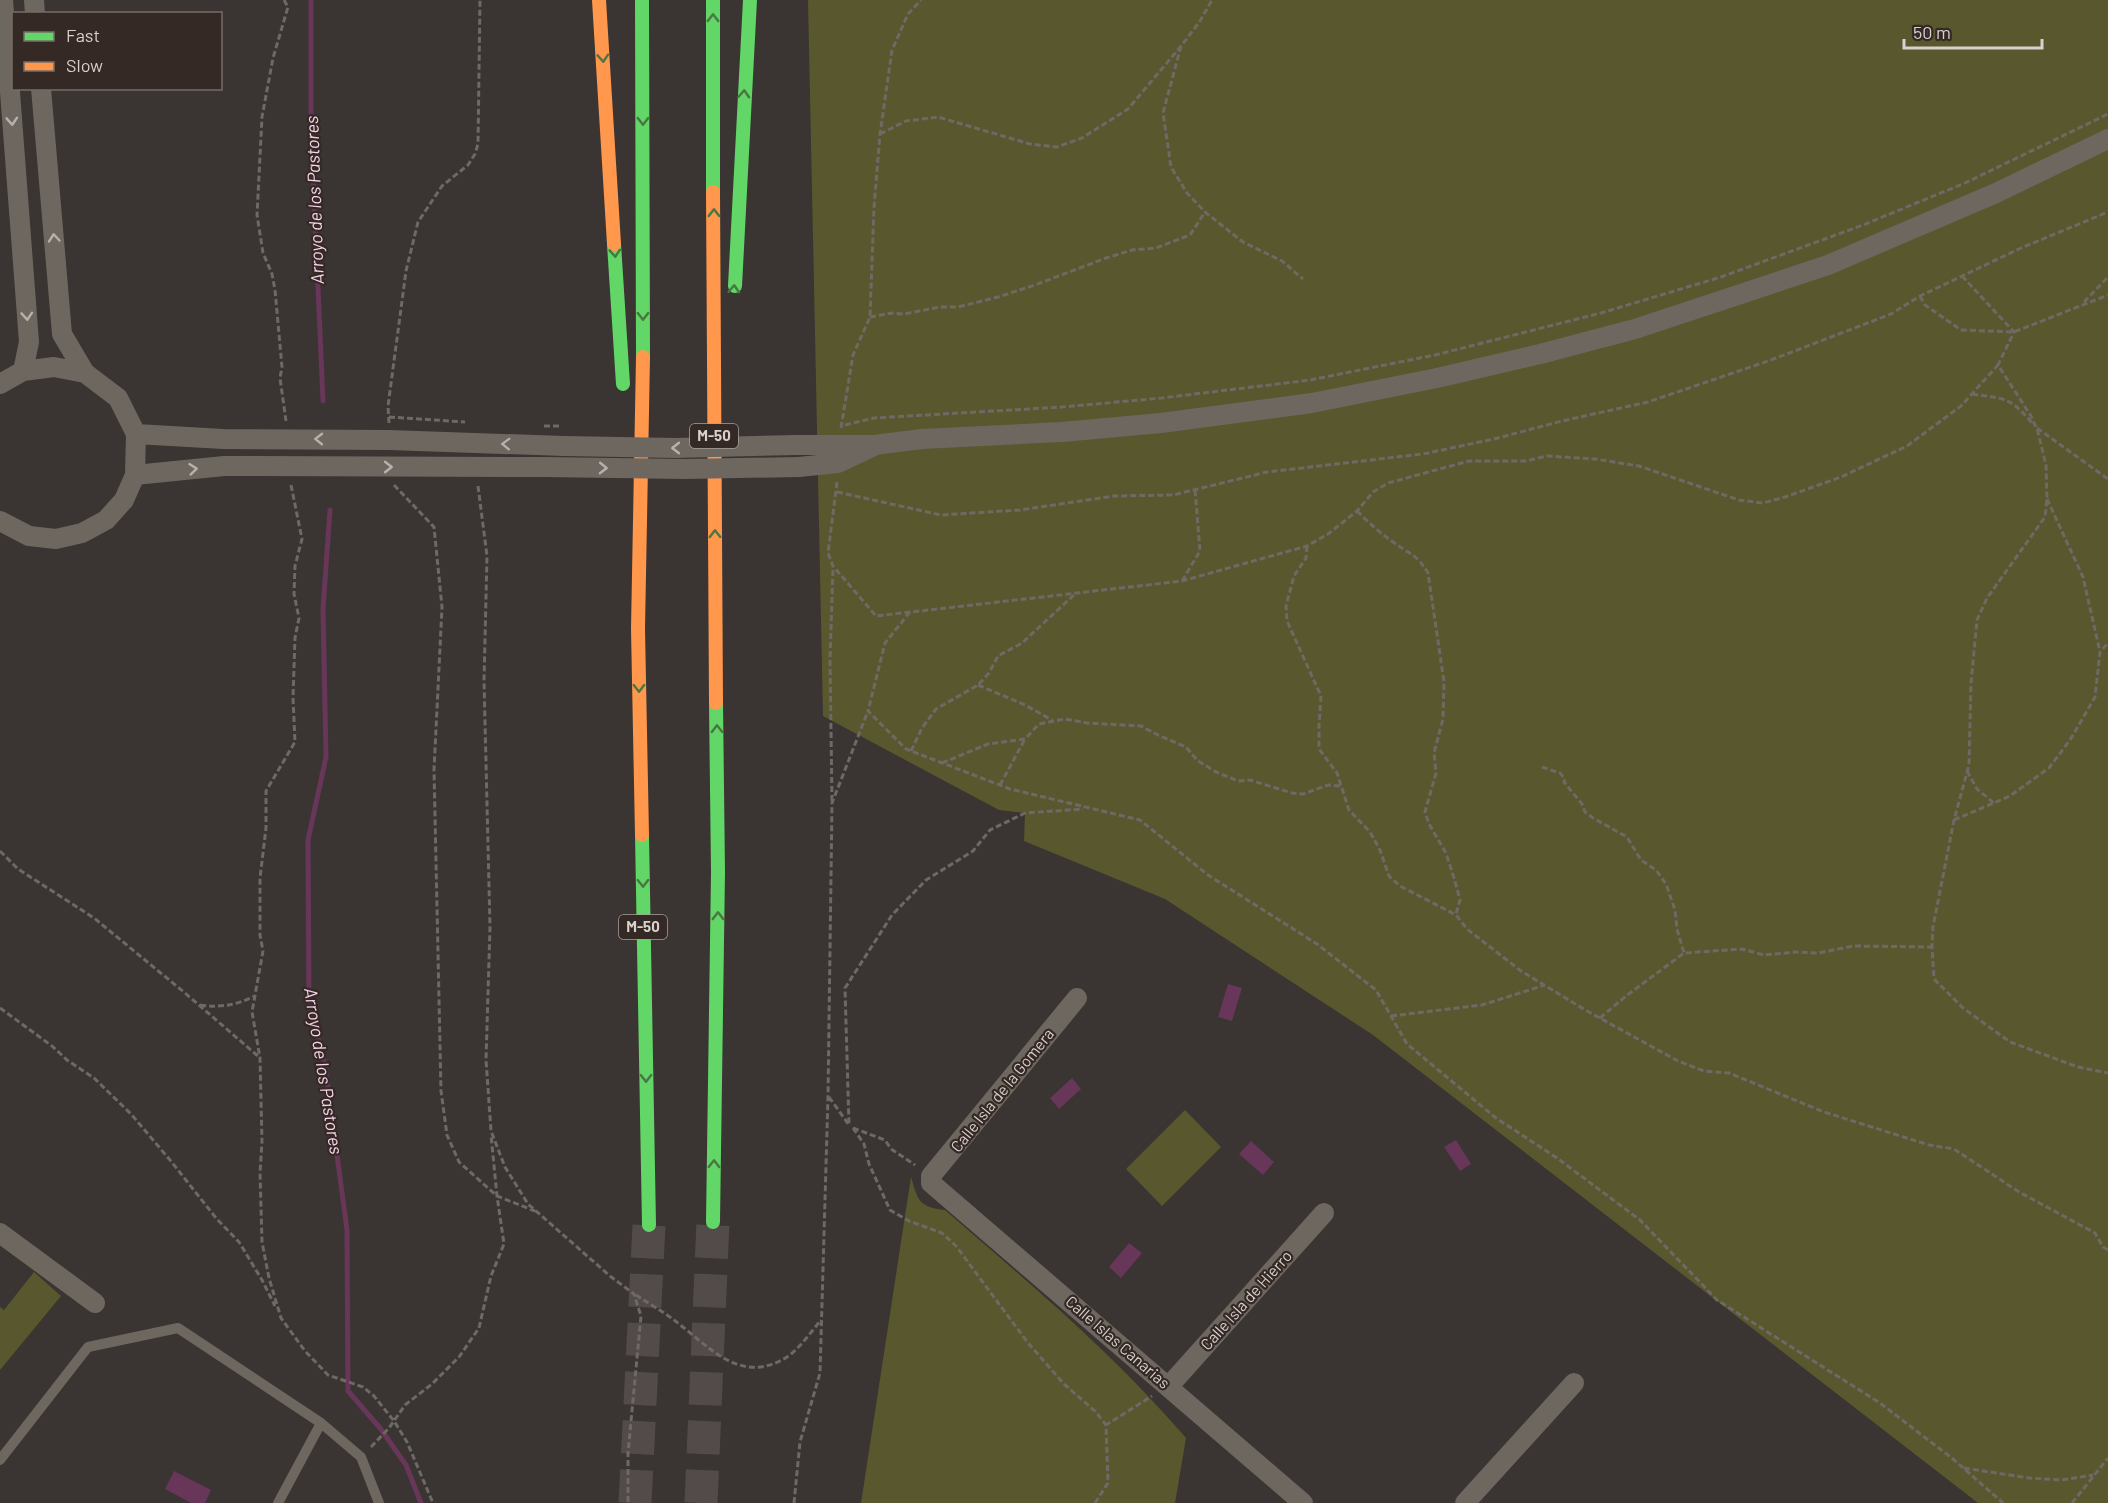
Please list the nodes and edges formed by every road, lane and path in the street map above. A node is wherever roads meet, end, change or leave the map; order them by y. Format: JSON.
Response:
{"nodes":[{"id":1,"x":3,"y":0,"type":"edge"},
{"id":2,"x":284,"y":0,"type":"edge"},
{"id":3,"x":480,"y":0,"type":"edge"},
{"id":4,"x":599,"y":0,"type":"edge"},
{"id":5,"x":642,"y":0,"type":"edge"},
{"id":6,"x":713,"y":0,"type":"edge"},
{"id":7,"x":750,"y":0,"type":"edge"},
{"id":8,"x":921,"y":0,"type":"edge"},
{"id":9,"x":1212,"y":0,"type":"edge"},
{"id":10,"x":1182,"y":45,"type":"junction"},
{"id":11,"x":41,"y":90,"type":"edge"},
{"id":12,"x":2108,"y":114,"type":"edge"},
{"id":13,"x":880,"y":134,"type":"junction"},
{"id":14,"x":2108,"y":139,"type":"edge"},
{"id":15,"x":1205,"y":212,"type":"junction"},
{"id":16,"x":2108,"y":212,"type":"edge"},
{"id":17,"x":1962,"y":276,"type":"junction"},
{"id":18,"x":2108,"y":277,"type":"edge"},
{"id":19,"x":1303,"y":279,"type":"dead end"},
{"id":20,"x":2108,"y":295,"type":"edge"},
{"id":21,"x":1920,"y":296,"type":"junction"},
{"id":22,"x":734,"y":303,"type":"dead end"},
{"id":23,"x":2083,"y":303,"type":"junction"},
{"id":24,"x":870,"y":317,"type":"junction"},
{"id":25,"x":2014,"y":332,"type":"junction"},
{"id":26,"x":1998,"y":365,"type":"junction"},
{"id":27,"x":23,"y":372,"type":"junction"},
{"id":28,"x":85,"y":374,"type":"junction"},
{"id":29,"x":0,"y":384,"type":"edge"},
{"id":30,"x":623,"y":392,"type":"dead end"},
{"id":31,"x":1972,"y":394,"type":"junction"},
{"id":32,"x":844,"y":412,"type":"dead end"},
{"id":33,"x":475,"y":423,"type":"dead end"},
{"id":34,"x":830,"y":426,"type":"dead end"},
{"id":35,"x":2036,"y":427,"type":"junction"},
{"id":36,"x":626,"y":428,"type":"dead end"},
{"id":37,"x":851,"y":430,"type":"dead end"},
{"id":38,"x":841,"y":431,"type":"dead end"},
{"id":39,"x":136,"y":434,"type":"junction"},
{"id":40,"x":731,"y":438,"type":"dead end"},
{"id":41,"x":286,"y":439,"type":"junction"},
{"id":42,"x":874,"y":446,"type":"junction"},
{"id":43,"x":290,"y":466,"type":"junction"},
{"id":44,"x":135,"y":475,"type":"junction"},
{"id":45,"x":837,"y":479,"type":"dead end"},
{"id":46,"x":2108,"y":479,"type":"edge"},
{"id":47,"x":388,"y":480,"type":"dead end"},
{"id":48,"x":478,"y":480,"type":"dead end"},
{"id":49,"x":731,"y":483,"type":"dead end"},
{"id":50,"x":1195,"y":489,"type":"junction"},
{"id":51,"x":837,"y":492,"type":"junction"},
{"id":52,"x":2047,"y":498,"type":"junction"},
{"id":53,"x":1357,"y":511,"type":"junction"},
{"id":54,"x":0,"y":521,"type":"edge"},
{"id":55,"x":1307,"y":546,"type":"junction"},
{"id":56,"x":833,"y":566,"type":"junction"},
{"id":57,"x":1182,"y":581,"type":"junction"},
{"id":58,"x":1077,"y":593,"type":"junction"},
{"id":59,"x":910,"y":612,"type":"junction"},
{"id":60,"x":638,"y":629,"type":"junction"},
{"id":61,"x":2108,"y":643,"type":"edge"},
{"id":62,"x":2100,"y":652,"type":"junction"},
{"id":63,"x":730,"y":671,"type":"dead end"},
{"id":64,"x":978,"y":685,"type":"junction"},
{"id":65,"x":868,"y":711,"type":"junction"},
{"id":66,"x":1052,"y":720,"type":"junction"},
{"id":67,"x":1025,"y":739,"type":"junction"},
{"id":68,"x":911,"y":751,"type":"junction"},
{"id":69,"x":942,"y":763,"type":"junction"},
{"id":70,"x":1542,"y":767,"type":"dead end"},
{"id":71,"x":1967,"y":771,"type":"junction"},
{"id":72,"x":999,"y":785,"type":"junction"},
{"id":73,"x":1341,"y":786,"type":"junction"},
{"id":74,"x":832,"y":803,"type":"junction"},
{"id":75,"x":1994,"y":803,"type":"junction"},
{"id":76,"x":1088,"y":808,"type":"junction"},
{"id":77,"x":1954,"y":820,"type":"junction"},
{"id":78,"x":0,"y":851,"type":"edge"},
{"id":79,"x":718,"y":872,"type":"junction"},
{"id":80,"x":1456,"y":915,"type":"junction"},
{"id":81,"x":1932,"y":947,"type":"junction"},
{"id":82,"x":1684,"y":953,"type":"junction"},
{"id":83,"x":1545,"y":985,"type":"junction"},
{"id":84,"x":255,"y":996,"type":"junction"},
{"id":85,"x":1077,"y":998,"type":"dead end"},
{"id":86,"x":199,"y":1005,"type":"junction"},
{"id":87,"x":0,"y":1008,"type":"edge"},
{"id":88,"x":1390,"y":1016,"type":"junction"},
{"id":89,"x":1600,"y":1018,"type":"junction"},
{"id":90,"x":260,"y":1058,"type":"junction"},
{"id":91,"x":2108,"y":1073,"type":"edge"},
{"id":92,"x":828,"y":1096,"type":"junction"},
{"id":93,"x":851,"y":1126,"type":"junction"},
{"id":94,"x":491,"y":1131,"type":"junction"},
{"id":95,"x":899,"y":1154,"type":"dead end"},
{"id":96,"x":931,"y":1183,"type":"joint"},
{"id":97,"x":497,"y":1196,"type":"junction"},
{"id":98,"x":538,"y":1212,"type":"junction"},
{"id":99,"x":1324,"y":1213,"type":"dead end"},
{"id":100,"x":712,"y":1222,"type":"tunnel mouth"},
{"id":101,"x":649,"y":1225,"type":"tunnel mouth"},
{"id":102,"x":0,"y":1233,"type":"edge"},
{"id":103,"x":2108,"y":1250,"type":"edge"},
{"id":104,"x":634,"y":1294,"type":"junction"},
{"id":105,"x":95,"y":1303,"type":"dead end"},
{"id":106,"x":281,"y":1318,"type":"junction"},
{"id":107,"x":822,"y":1320,"type":"junction"},
{"id":108,"x":1574,"y":1383,"type":"dead end"},
{"id":109,"x":1169,"y":1386,"type":"junction"},
{"id":110,"x":394,"y":1421,"type":"junction"},
{"id":111,"x":321,"y":1423,"type":"junction"},
{"id":112,"x":1106,"y":1425,"type":"junction"},
{"id":113,"x":378,"y":1439,"type":"dead end"},
{"id":114,"x":2108,"y":1458,"type":"edge"},
{"id":115,"x":0,"y":1460,"type":"edge"},
{"id":116,"x":1963,"y":1468,"type":"junction"},
{"id":117,"x":2093,"y":1475,"type":"junction"},
{"id":118,"x":278,"y":1503,"type":"edge"},
{"id":119,"x":379,"y":1503,"type":"edge"},
{"id":120,"x":433,"y":1503,"type":"edge"},
{"id":121,"x":628,"y":1503,"type":"edge"},
{"id":122,"x":794,"y":1503,"type":"edge"},
{"id":123,"x":1095,"y":1503,"type":"edge"},
{"id":124,"x":1303,"y":1503,"type":"edge"},
{"id":125,"x":1465,"y":1503,"type":"edge"},
{"id":126,"x":2003,"y":1503,"type":"edge"},
{"id":127,"x":2073,"y":1503,"type":"edge"}],
"edges":[{"from":1,"to":27,"type":"street","one_way":true},
{"from":2,"to":41,"type":"path"},
{"from":3,"to":33,"type":"path"},
{"from":4,"to":30,"type":"highway","one_way":true},
{"from":5,"to":60,"type":"highway","number":"M-50","one_way":true},
{"from":79,"to":6,"type":"highway","number":"M-50","one_way":true},
{"from":22,"to":7,"type":"highway","one_way":true},
{"from":8,"to":13,"type":"path"},
{"from":9,"to":10,"type":"path"},
{"from":10,"to":13,"type":"path"},
{"from":10,"to":15,"type":"path"},
{"from":28,"to":11,"type":"street","one_way":true},
{"from":12,"to":34,"type":"path"},
{"from":13,"to":24,"type":"path"},
{"from":14,"to":42,"type":"street"},
{"from":15,"to":19,"type":"path"},
{"from":15,"to":24,"type":"path"},
{"from":16,"to":17,"type":"path"},
{"from":17,"to":21,"type":"path"},
{"from":17,"to":25,"type":"path"},
{"from":18,"to":23,"type":"path"},
{"from":20,"to":23,"type":"path"},
{"from":21,"to":25,"type":"path"},
{"from":21,"to":50,"type":"path"},
{"from":23,"to":25,"type":"path"},
{"from":24,"to":32,"type":"path"},
{"from":25,"to":26,"type":"path"},
{"from":26,"to":31,"type":"path"},
{"from":26,"to":35,"type":"path"},
{"from":27,"to":28,"type":"street"},
{"from":27,"to":29,"type":"street"},
{"from":28,"to":39,"type":"street"},
{"from":31,"to":35,"type":"path"},
{"from":31,"to":53,"type":"path"},
{"from":35,"to":46,"type":"path"},
{"from":35,"to":52,"type":"path"},
{"from":36,"to":60,"type":"highway"},
{"from":37,"to":38,"type":"path"},
{"from":39,"to":41,"type":"street"},
{"from":39,"to":44,"type":"street"},
{"from":40,"to":49,"type":"highway"},
{"from":42,"to":41,"type":"street","one_way":true,"bridge":true},
{"from":43,"to":42,"type":"street","one_way":true,"bridge":true},
{"from":44,"to":43,"type":"street","one_way":true},
{"from":43,"to":84,"type":"path"},
{"from":44,"to":54,"type":"street"},
{"from":45,"to":51,"type":"path"},
{"from":47,"to":97,"type":"path"},
{"from":48,"to":94,"type":"path"},
{"from":50,"to":51,"type":"path"},
{"from":50,"to":57,"type":"path"},
{"from":51,"to":56,"type":"path"},
{"from":52,"to":62,"type":"path"},
{"from":52,"to":71,"type":"path"},
{"from":53,"to":55,"type":"path"},
{"from":53,"to":80,"type":"path"},
{"from":55,"to":57,"type":"path"},
{"from":55,"to":73,"type":"path"},
{"from":56,"to":59,"type":"path"},
{"from":56,"to":74,"type":"path"},
{"from":57,"to":58,"type":"path"},
{"from":58,"to":59,"type":"path"},
{"from":58,"to":64,"type":"path"},
{"from":59,"to":65,"type":"path"},
{"from":60,"to":101,"type":"highway","number":"M-50","one_way":true},
{"from":61,"to":62,"type":"path"},
{"from":62,"to":75,"type":"path"},
{"from":63,"to":79,"type":"highway"},
{"from":64,"to":66,"type":"path"},
{"from":64,"to":68,"type":"path"},
{"from":65,"to":68,"type":"path"},
{"from":65,"to":74,"type":"path"},
{"from":66,"to":67,"type":"path"},
{"from":66,"to":73,"type":"path"},
{"from":67,"to":69,"type":"path"},
{"from":67,"to":72,"type":"path"},
{"from":68,"to":69,"type":"path"},
{"from":69,"to":72,"type":"path"},
{"from":70,"to":82,"type":"path"},
{"from":71,"to":75,"type":"path"},
{"from":71,"to":77,"type":"path"},
{"from":72,"to":76,"type":"path"},
{"from":73,"to":80,"type":"path"},
{"from":74,"to":92,"type":"path"},
{"from":75,"to":77,"type":"path"},
{"from":76,"to":88,"type":"path"},
{"from":76,"to":93,"type":"path"},
{"from":77,"to":81,"type":"path"},
{"from":78,"to":86,"type":"path"},
{"from":100,"to":79,"type":"highway","number":"M-50","one_way":true},
{"from":80,"to":83,"type":"path"},
{"from":81,"to":82,"type":"path"},
{"from":81,"to":91,"type":"path"},
{"from":82,"to":89,"type":"path"},
{"from":83,"to":88,"type":"path"},
{"from":83,"to":89,"type":"path"},
{"from":84,"to":86,"type":"path"},
{"from":84,"to":90,"type":"path"},
{"from":85,"to":96,"type":"street","name":"Calle Isla de la Gomera"},
{"from":86,"to":90,"type":"path"},
{"from":87,"to":106,"type":"path"},
{"from":88,"to":116,"type":"path"},
{"from":89,"to":103,"type":"path"},
{"from":90,"to":106,"type":"path"},
{"from":92,"to":93,"type":"path"},
{"from":92,"to":107,"type":"path"},
{"from":93,"to":95,"type":"path"},
{"from":93,"to":112,"type":"path"},
{"from":94,"to":97,"type":"path"},
{"from":94,"to":98,"type":"path"},
{"from":96,"to":109,"type":"street","name":"Calle Islas Canarias"},
{"from":97,"to":98,"type":"path"},
{"from":97,"to":110,"type":"path"},
{"from":98,"to":104,"type":"path"},
{"from":99,"to":109,"type":"street","name":"Calle Isla de Hierro"},
{"from":102,"to":105,"type":"street"},
{"from":104,"to":107,"type":"path"},
{"from":104,"to":121,"type":"path"},
{"from":106,"to":110,"type":"path"},
{"from":107,"to":122,"type":"path"},
{"from":108,"to":125,"type":"street"},
{"from":109,"to":112,"type":"path"},
{"from":109,"to":124,"type":"street","name":"Calle Islas Canarias"},
{"from":110,"to":113,"type":"path"},
{"from":110,"to":120,"type":"path"},
{"from":111,"to":115,"type":"lane"},
{"from":111,"to":118,"type":"lane"},
{"from":111,"to":119,"type":"lane"},
{"from":112,"to":123,"type":"path"},
{"from":114,"to":117,"type":"path"},
{"from":116,"to":117,"type":"path"},
{"from":116,"to":126,"type":"path"},
{"from":117,"to":127,"type":"path"}]}
